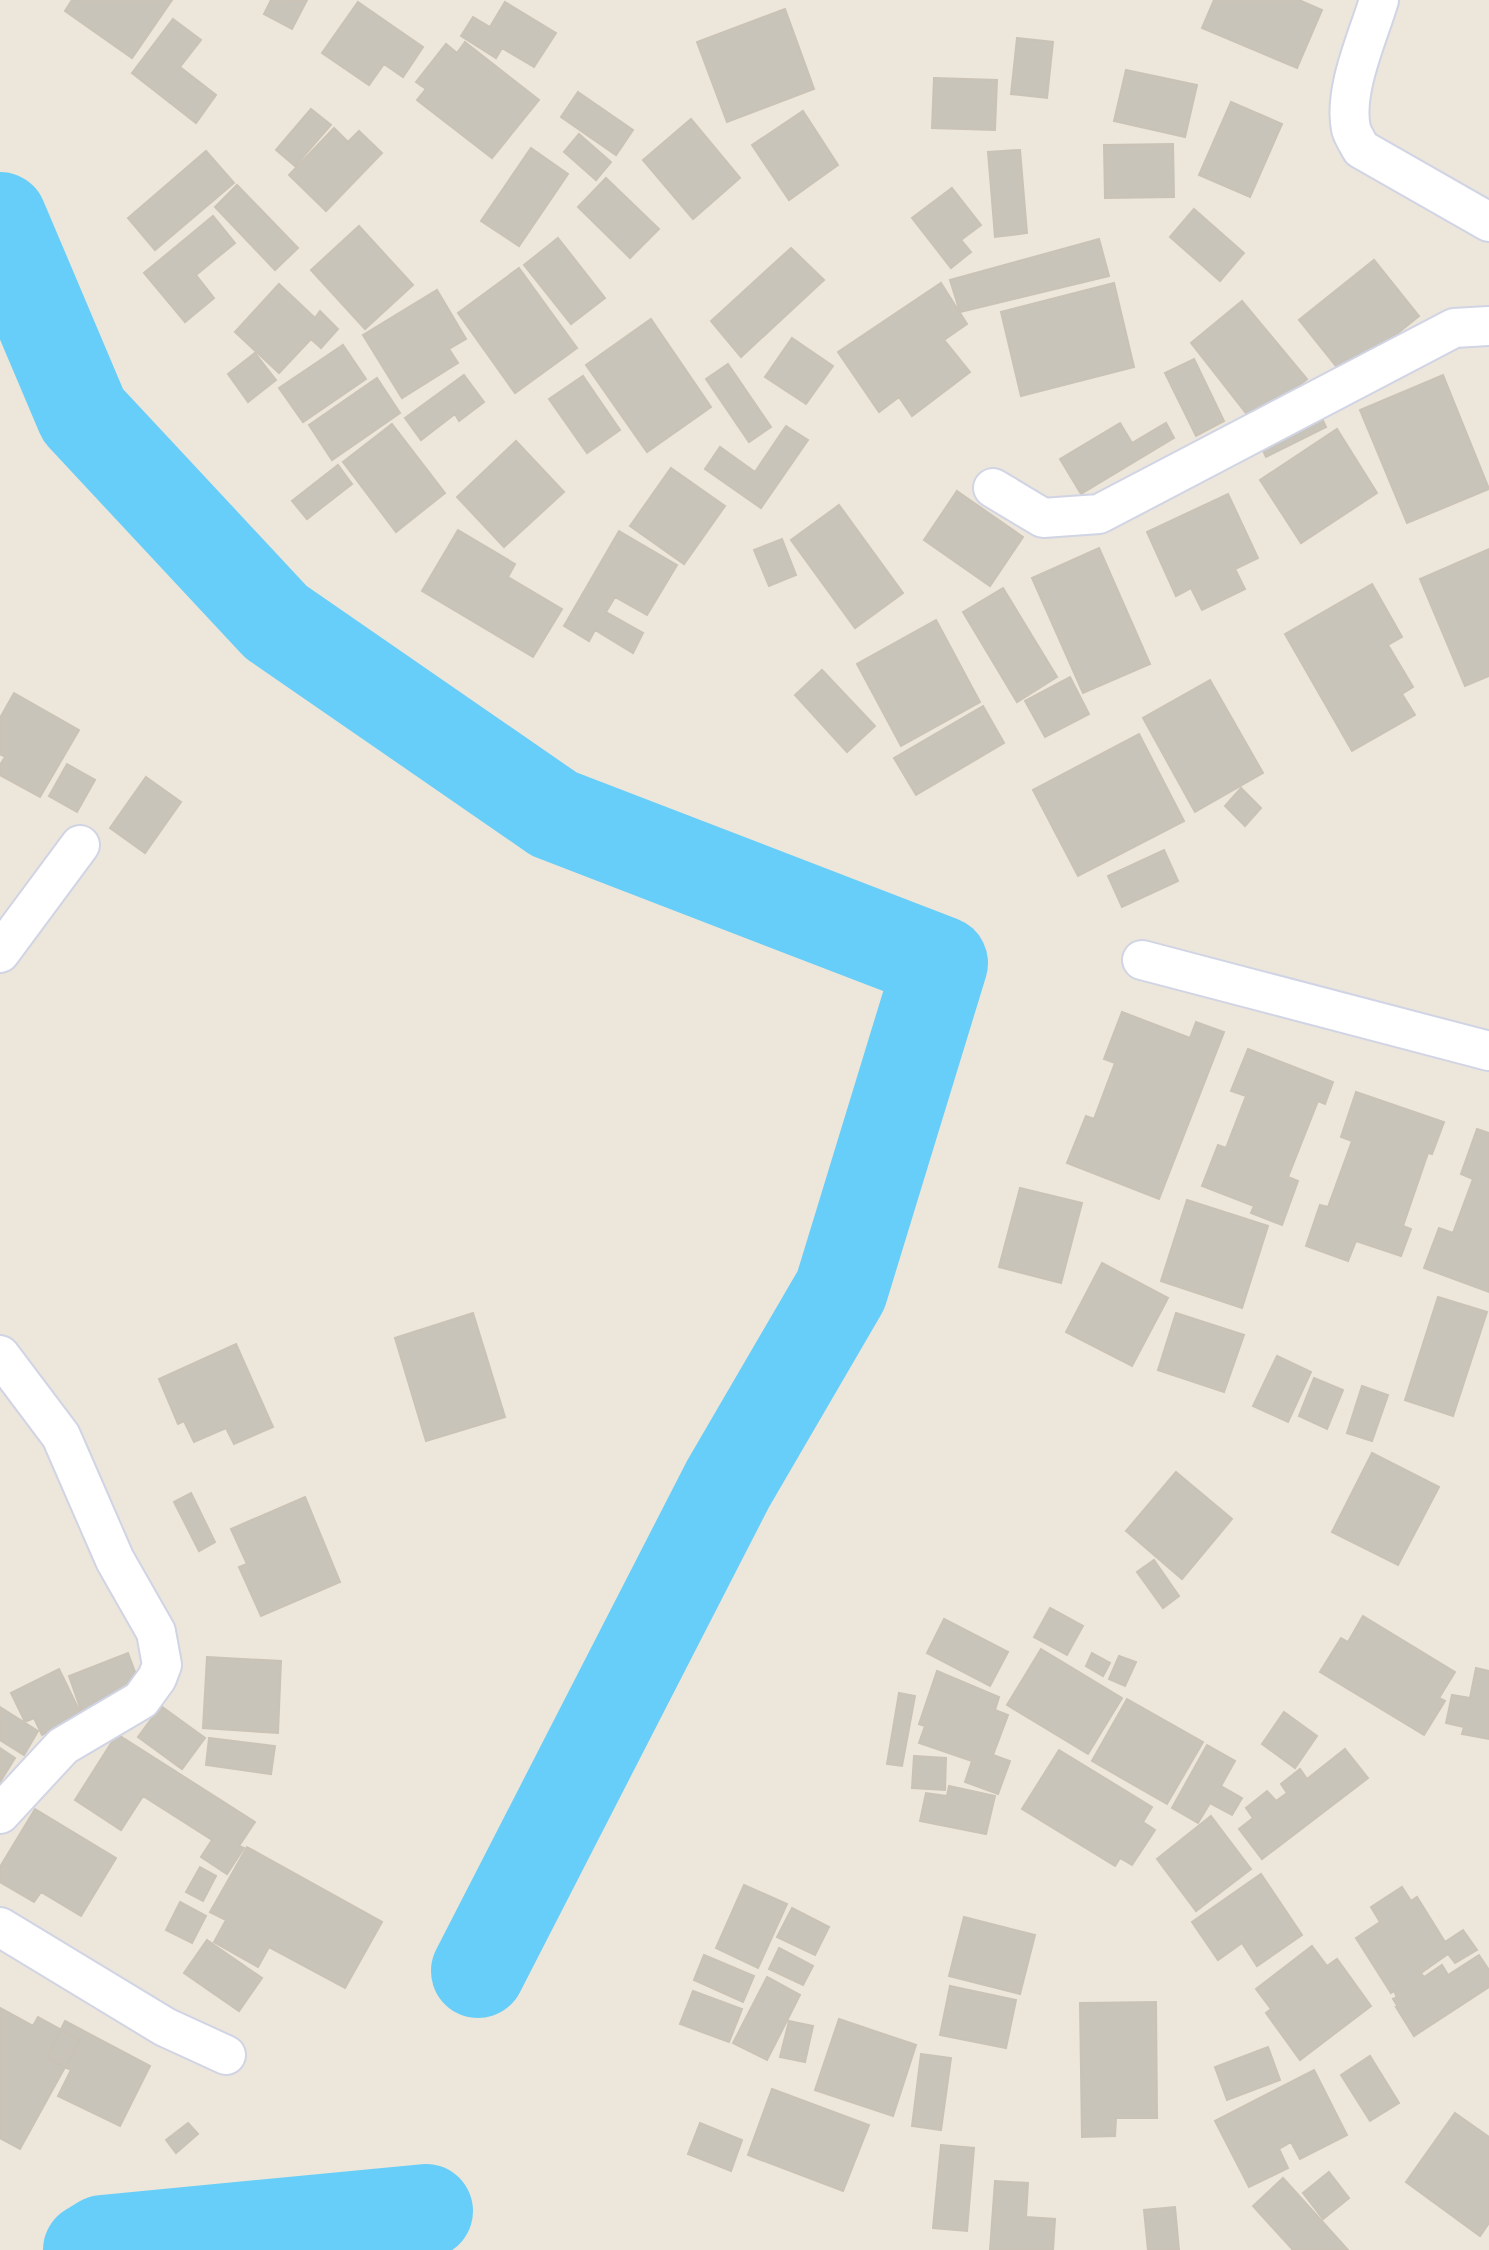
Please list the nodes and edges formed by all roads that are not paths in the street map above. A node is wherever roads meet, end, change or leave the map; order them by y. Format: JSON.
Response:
{"nodes":[{"id":1,"x":1379,"y":0,"type":"edge"},
{"id":2,"x":1489,"y":222,"type":"edge"},
{"id":3,"x":1489,"y":326,"type":"edge"},
{"id":4,"x":993,"y":488,"type":"dead end"},
{"id":5,"x":80,"y":845,"type":"dead end"},
{"id":6,"x":0,"y":953,"type":"edge"},
{"id":7,"x":1142,"y":960,"type":"dead end"},
{"id":8,"x":1489,"y":1051,"type":"edge"},
{"id":9,"x":0,"y":1355,"type":"edge"},
{"id":10,"x":0,"y":1814,"type":"edge"},
{"id":11,"x":0,"y":1927,"type":"edge"},
{"id":12,"x":226,"y":2054,"type":"dead end"}],
"edges":[{"from":1,"to":2,"type":"street"},
{"from":3,"to":4,"type":"street"},
{"from":5,"to":6,"type":"street"},
{"from":7,"to":8,"type":"street"},
{"from":9,"to":10,"type":"street"},
{"from":11,"to":12,"type":"street"}]}
